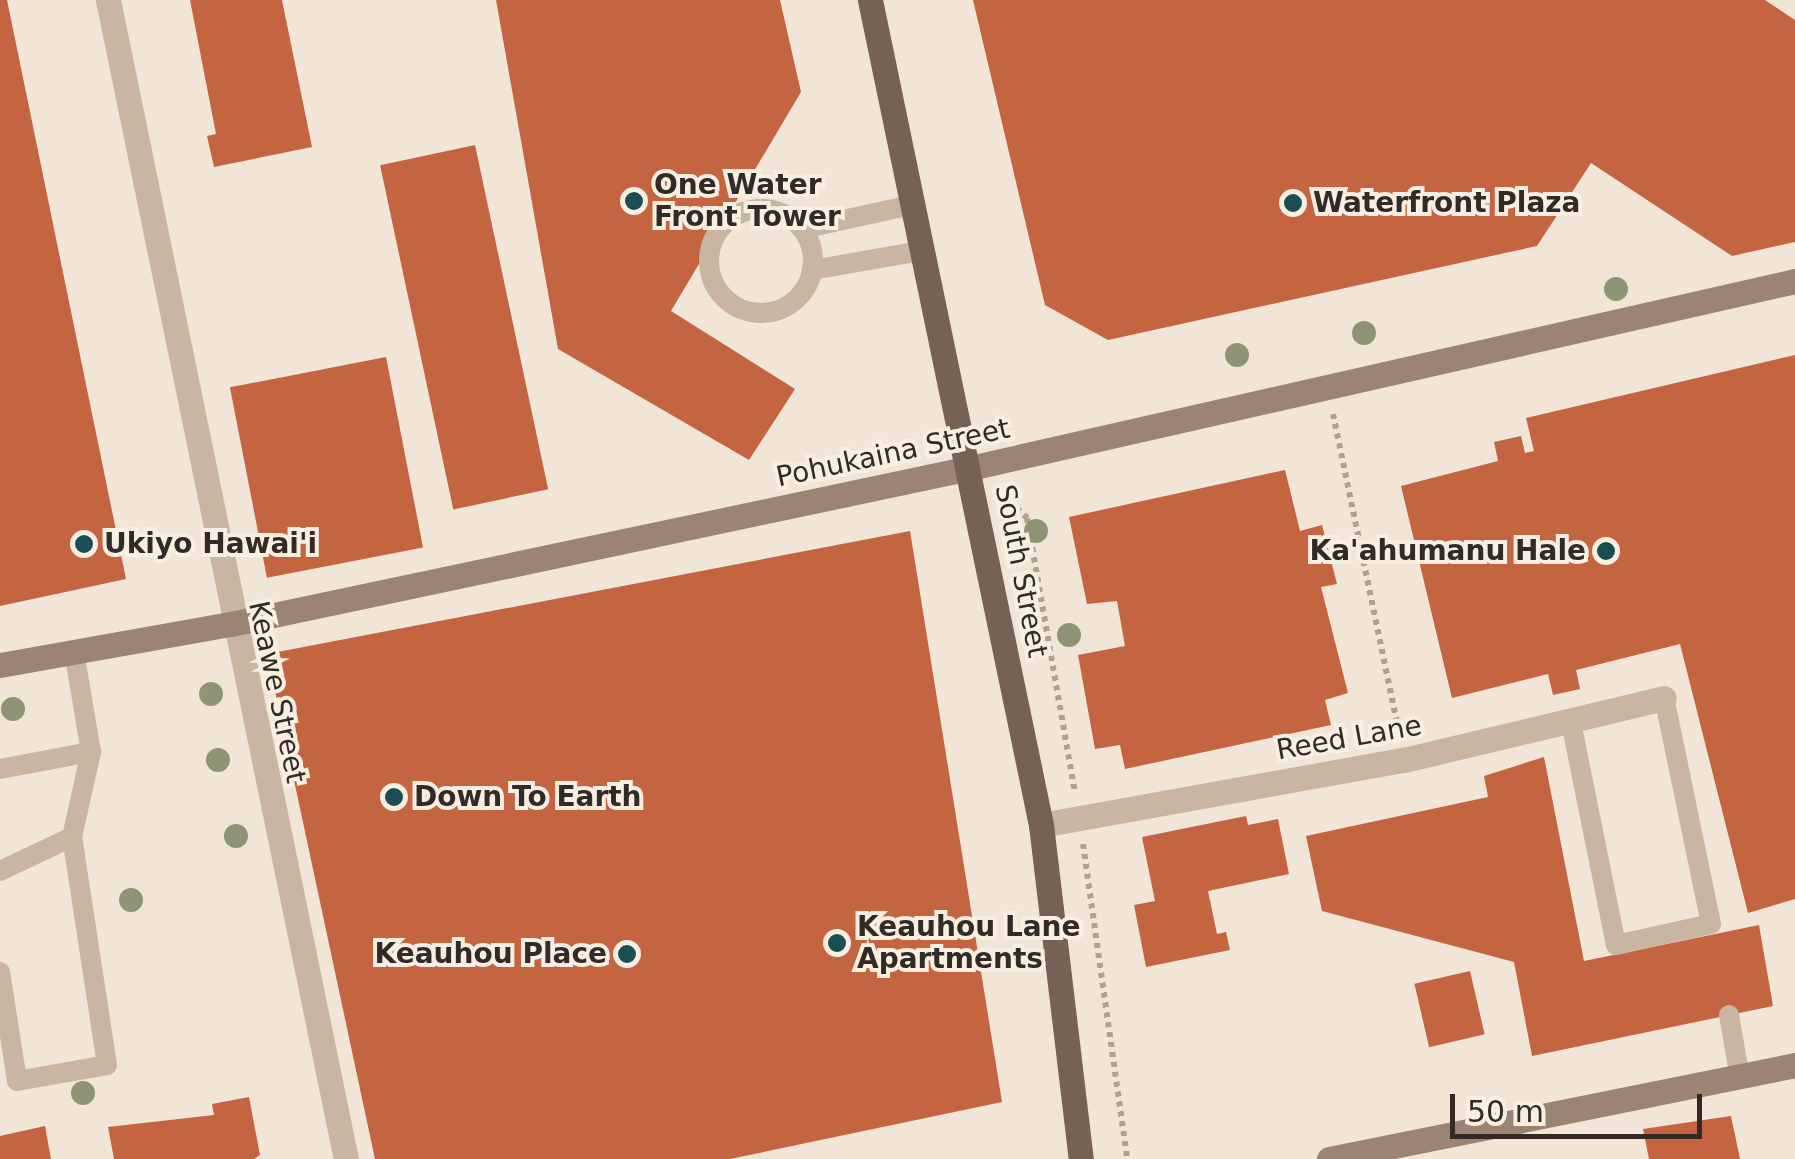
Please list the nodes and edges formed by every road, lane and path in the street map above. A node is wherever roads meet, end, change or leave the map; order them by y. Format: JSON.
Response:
{"nodes":[{"id":1,"x":108,"y":0,"type":"edge"},
{"id":2,"x":870,"y":0,"type":"edge"},
{"id":3,"x":911,"y":205,"type":"junction"},
{"id":4,"x":802,"y":229,"type":"junction"},
{"id":5,"x":920,"y":251,"type":"junction"},
{"id":6,"x":812,"y":270,"type":"junction"},
{"id":7,"x":1795,"y":282,"type":"edge"},
{"id":8,"x":1328,"y":390,"type":"junction"},
{"id":9,"x":970,"y":468,"type":"junction"},
{"id":10,"x":232,"y":624,"type":"junction"},
{"id":11,"x":74,"y":650,"type":"junction"},
{"id":12,"x":0,"y":665,"type":"edge"},
{"id":13,"x":1664,"y":698,"type":"joint"},
{"id":14,"x":1571,"y":722,"type":"junction"},
{"id":15,"x":91,"y":752,"type":"junction"},
{"id":16,"x":1404,"y":760,"type":"junction"},
{"id":17,"x":0,"y":770,"type":"edge"},
{"id":18,"x":1041,"y":825,"type":"junction"},
{"id":19,"x":72,"y":837,"type":"junction"},
{"id":20,"x":0,"y":871,"type":"edge"},
{"id":21,"x":0,"y":972,"type":"edge"},
{"id":22,"x":1728,"y":1015,"type":"dead end"},
{"id":23,"x":1795,"y":1065,"type":"edge"},
{"id":24,"x":1740,"y":1078,"type":"junction"},
{"id":25,"x":346,"y":1159,"type":"edge"},
{"id":26,"x":1082,"y":1159,"type":"edge"},
{"id":27,"x":1329,"y":1159,"type":"edge"}],
"edges":[{"from":1,"to":10,"type":"street","name":"Keawe Street"},
{"from":2,"to":3,"type":"main road","name":"South Street"},
{"from":3,"to":4,"type":"lane"},
{"from":3,"to":5,"type":"main road","name":"South Street"},
{"from":4,"to":6,"type":"lane"},
{"from":4,"to":6,"type":"lane"},
{"from":5,"to":6,"type":"lane"},
{"from":5,"to":9,"type":"main road","name":"South Street"},
{"from":7,"to":8,"type":"street","name":"Pohukaina Street"},
{"from":8,"to":9,"type":"street","name":"Pohukaina Street"},
{"from":8,"to":16,"type":"path"},
{"from":9,"to":10,"type":"street","name":"Pohukaina Street"},
{"from":9,"to":18,"type":"main road","name":"South Street"},
{"from":10,"to":11,"type":"street","name":"Pohukaina Street"},
{"from":10,"to":25,"type":"street","name":"Keawe Street"},
{"from":11,"to":12,"type":"street","name":"Pohukaina Street"},
{"from":11,"to":15,"type":"lane"},
{"from":13,"to":14,"type":"street","name":"Reed Lane"},
{"from":13,"to":14,"type":"lane"},
{"from":14,"to":16,"type":"street","name":"Reed Lane"},
{"from":15,"to":17,"type":"lane"},
{"from":15,"to":19,"type":"lane"},
{"from":16,"to":18,"type":"street","name":"Reed Lane"},
{"from":18,"to":26,"type":"main road","name":"South Street"},
{"from":19,"to":20,"type":"lane"},
{"from":19,"to":21,"type":"lane"},
{"from":22,"to":24,"type":"lane"},
{"from":23,"to":24,"type":"street"},
{"from":24,"to":27,"type":"street"}]}
